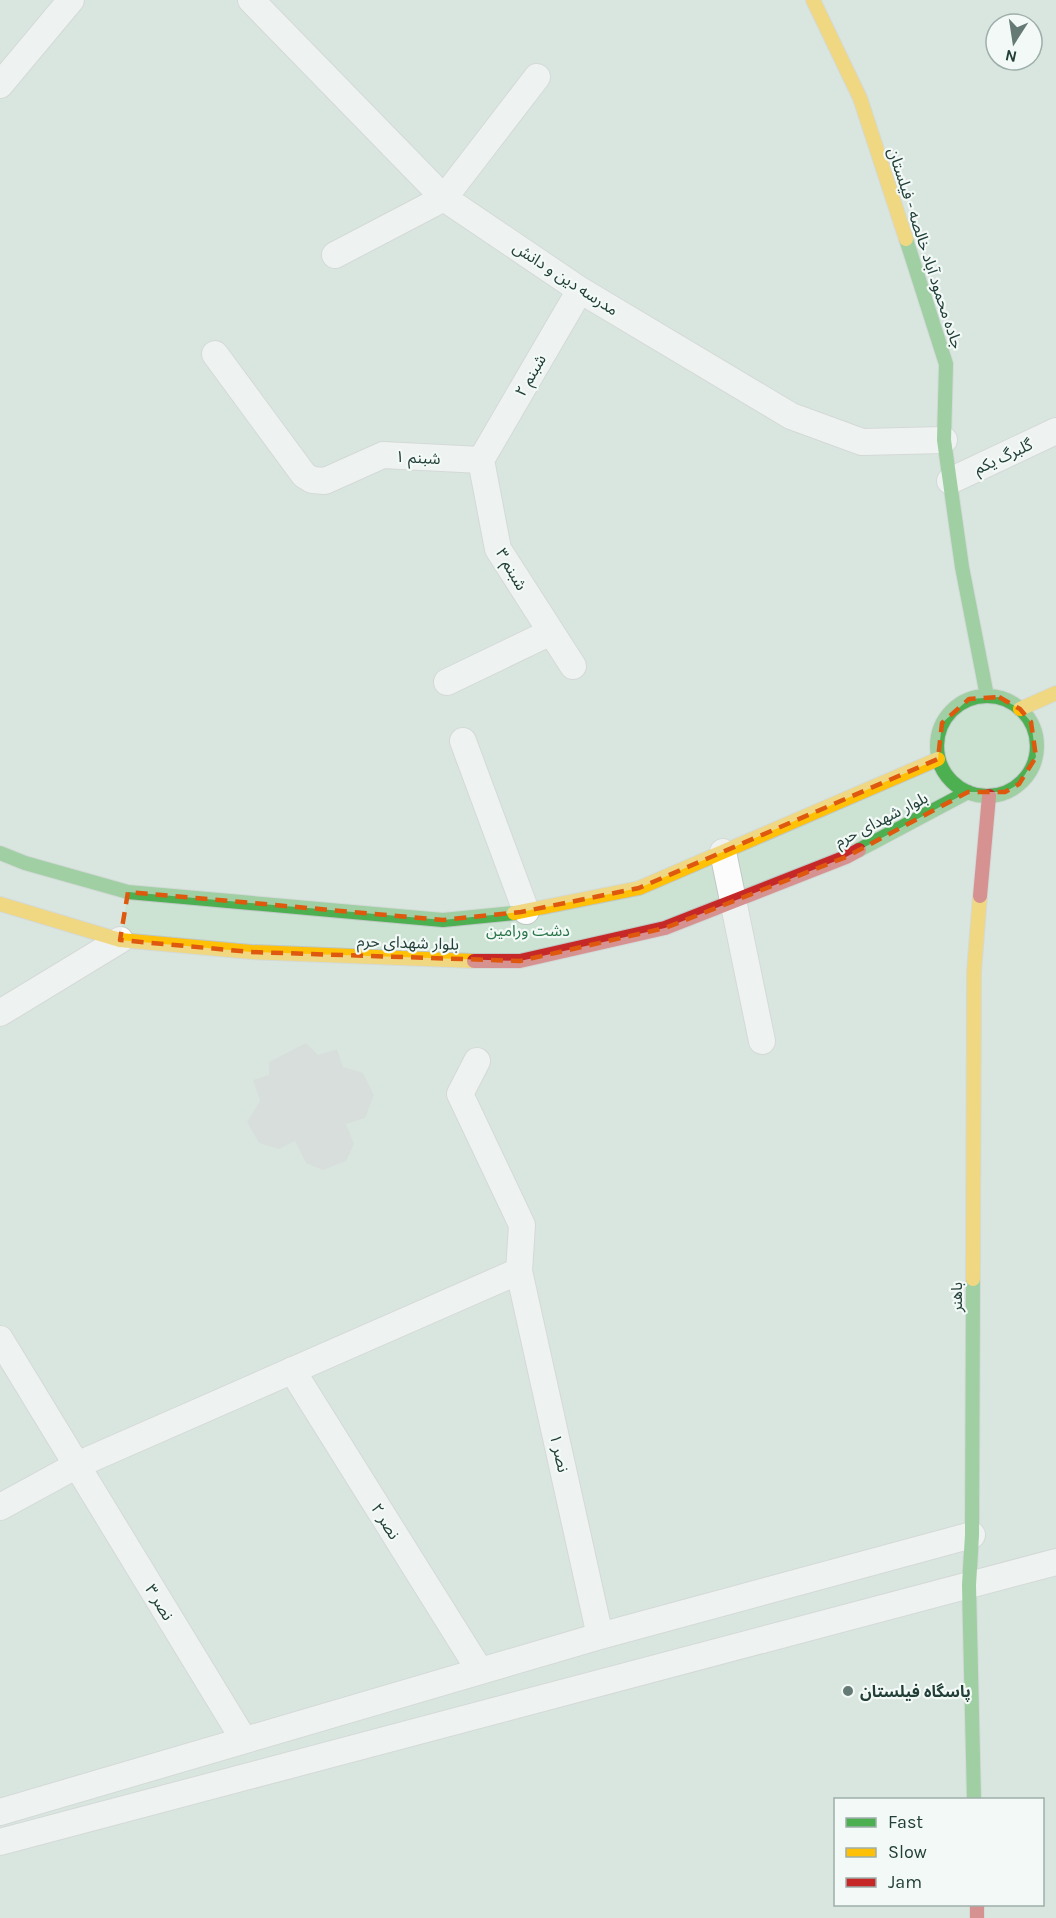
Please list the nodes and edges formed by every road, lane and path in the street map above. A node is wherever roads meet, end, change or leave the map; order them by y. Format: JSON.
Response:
{"nodes":[{"id":1,"x":71,"y":0,"type":"edge"},
{"id":2,"x":251,"y":0,"type":"edge"},
{"id":3,"x":813,"y":0,"type":"edge"},
{"id":4,"x":537,"y":77,"type":"dead end"},
{"id":5,"x":0,"y":85,"type":"edge"},
{"id":6,"x":444,"y":198,"type":"junction"},
{"id":7,"x":335,"y":255,"type":"dead end"},
{"id":8,"x":580,"y":290,"type":"junction"},
{"id":9,"x":215,"y":354,"type":"dead end"},
{"id":10,"x":1056,"y":431,"type":"edge"},
{"id":11,"x":944,"y":440,"type":"junction"},
{"id":12,"x":480,"y":460,"type":"junction"},
{"id":13,"x":950,"y":481,"type":"junction"},
{"id":14,"x":551,"y":632,"type":"junction"},
{"id":15,"x":573,"y":666,"type":"dead end"},
{"id":16,"x":447,"y":682,"type":"dead end"},
{"id":17,"x":1056,"y":693,"type":"edge"},
{"id":18,"x":987,"y":696,"type":"junction"},
{"id":19,"x":1020,"y":709,"type":"junction"},
{"id":20,"x":464,"y":741,"type":"dead end"},
{"id":21,"x":938,"y":759,"type":"junction"},
{"id":22,"x":968,"y":792,"type":"junction"},
{"id":23,"x":989,"y":796,"type":"junction"},
{"id":24,"x":723,"y":852,"type":"junction"},
{"id":25,"x":0,"y":854,"type":"edge"},
{"id":26,"x":734,"y":901,"type":"junction"},
{"id":27,"x":0,"y":904,"type":"edge"},
{"id":28,"x":526,"y":911,"type":"junction"},
{"id":29,"x":121,"y":935,"type":"junction"},
{"id":30,"x":0,"y":1013,"type":"edge"},
{"id":31,"x":762,"y":1041,"type":"dead end"},
{"id":32,"x":477,"y":1060,"type":"dead end"},
{"id":33,"x":519,"y":1271,"type":"junction"},
{"id":34,"x":0,"y":1340,"type":"edge"},
{"id":35,"x":292,"y":1370,"type":"junction"},
{"id":36,"x":77,"y":1465,"type":"junction"},
{"id":37,"x":0,"y":1507,"type":"edge"},
{"id":38,"x":972,"y":1535,"type":"junction"},
{"id":39,"x":1056,"y":1562,"type":"edge"},
{"id":40,"x":969,"y":1585,"type":"junction"},
{"id":41,"x":600,"y":1636,"type":"junction"},
{"id":42,"x":480,"y":1671,"type":"junction"},
{"id":43,"x":244,"y":1740,"type":"junction"},
{"id":44,"x":974,"y":1798,"type":"edge"},
{"id":45,"x":2,"y":1807,"type":"edge"},
{"id":46,"x":0,"y":1842,"type":"edge"}],
"edges":[{"from":1,"to":5,"type":"street"},
{"from":2,"to":6,"type":"street","name":"مدرسه دین و دانش"},
{"from":3,"to":11,"type":"main road","name":"جاده محمود آباد خالصه - فیلستان"},
{"from":4,"to":6,"type":"street"},
{"from":6,"to":7,"type":"street"},
{"from":6,"to":8,"type":"street","name":"مدرسه دین و دانش"},
{"from":8,"to":11,"type":"street","name":"مدرسه دین و دانش"},
{"from":8,"to":12,"type":"street","name":"شبنم ۲"},
{"from":9,"to":12,"type":"street","name":"شبنم ۱"},
{"from":10,"to":13,"type":"street","name":"گلبرگ یکم"},
{"from":11,"to":13,"type":"main road","name":"جاده محمود آباد خالصه - فیلستان"},
{"from":12,"to":14,"type":"street","name":"شبنم ۳"},
{"from":13,"to":18,"type":"main road","name":"جاده محمود آباد خالصه - فیلستان"},
{"from":14,"to":15,"type":"street","name":"شبنم ۳"},
{"from":14,"to":16,"type":"street"},
{"from":17,"to":19,"type":"main road"},
{"from":18,"to":19,"type":"main road"},
{"from":18,"to":21,"type":"main road"},
{"from":19,"to":23,"type":"main road"},
{"from":20,"to":28,"type":"street"},
{"from":21,"to":22,"type":"main road"},
{"from":21,"to":24,"type":"main road","name":"بلوار شهدای حرم"},
{"from":22,"to":23,"type":"main road"},
{"from":22,"to":26,"type":"main road","name":"بلوار شهدای حرم"},
{"from":23,"to":38,"type":"main road","name":"باهنر"},
{"from":24,"to":26,"type":"street"},
{"from":24,"to":28,"type":"main road","name":"بلوار شهدای حرم"},
{"from":25,"to":28,"type":"main road","name":"بلوار شهدای حرم"},
{"from":26,"to":29,"type":"main road","name":"بلوار شهدای حرم"},
{"from":26,"to":31,"type":"street"},
{"from":27,"to":29,"type":"main road","name":"بلوار شهدای حرم"},
{"from":29,"to":30,"type":"street"},
{"from":32,"to":33,"type":"street","name":"نصر ۱"},
{"from":33,"to":35,"type":"street"},
{"from":33,"to":41,"type":"street","name":"نصر ۱"},
{"from":34,"to":36,"type":"street","name":"نصر ۳"},
{"from":35,"to":36,"type":"street"},
{"from":35,"to":42,"type":"street","name":"نصر ۲"},
{"from":36,"to":37,"type":"street"},
{"from":36,"to":43,"type":"street","name":"نصر ۳"},
{"from":38,"to":40,"type":"main road","name":"باهنر"},
{"from":38,"to":41,"type":"street"},
{"from":39,"to":40,"type":"street"},
{"from":40,"to":44,"type":"main road","name":"باهنر"},
{"from":40,"to":46,"type":"street"},
{"from":41,"to":42,"type":"street"},
{"from":42,"to":43,"type":"street"},
{"from":43,"to":45,"type":"street"}]}
